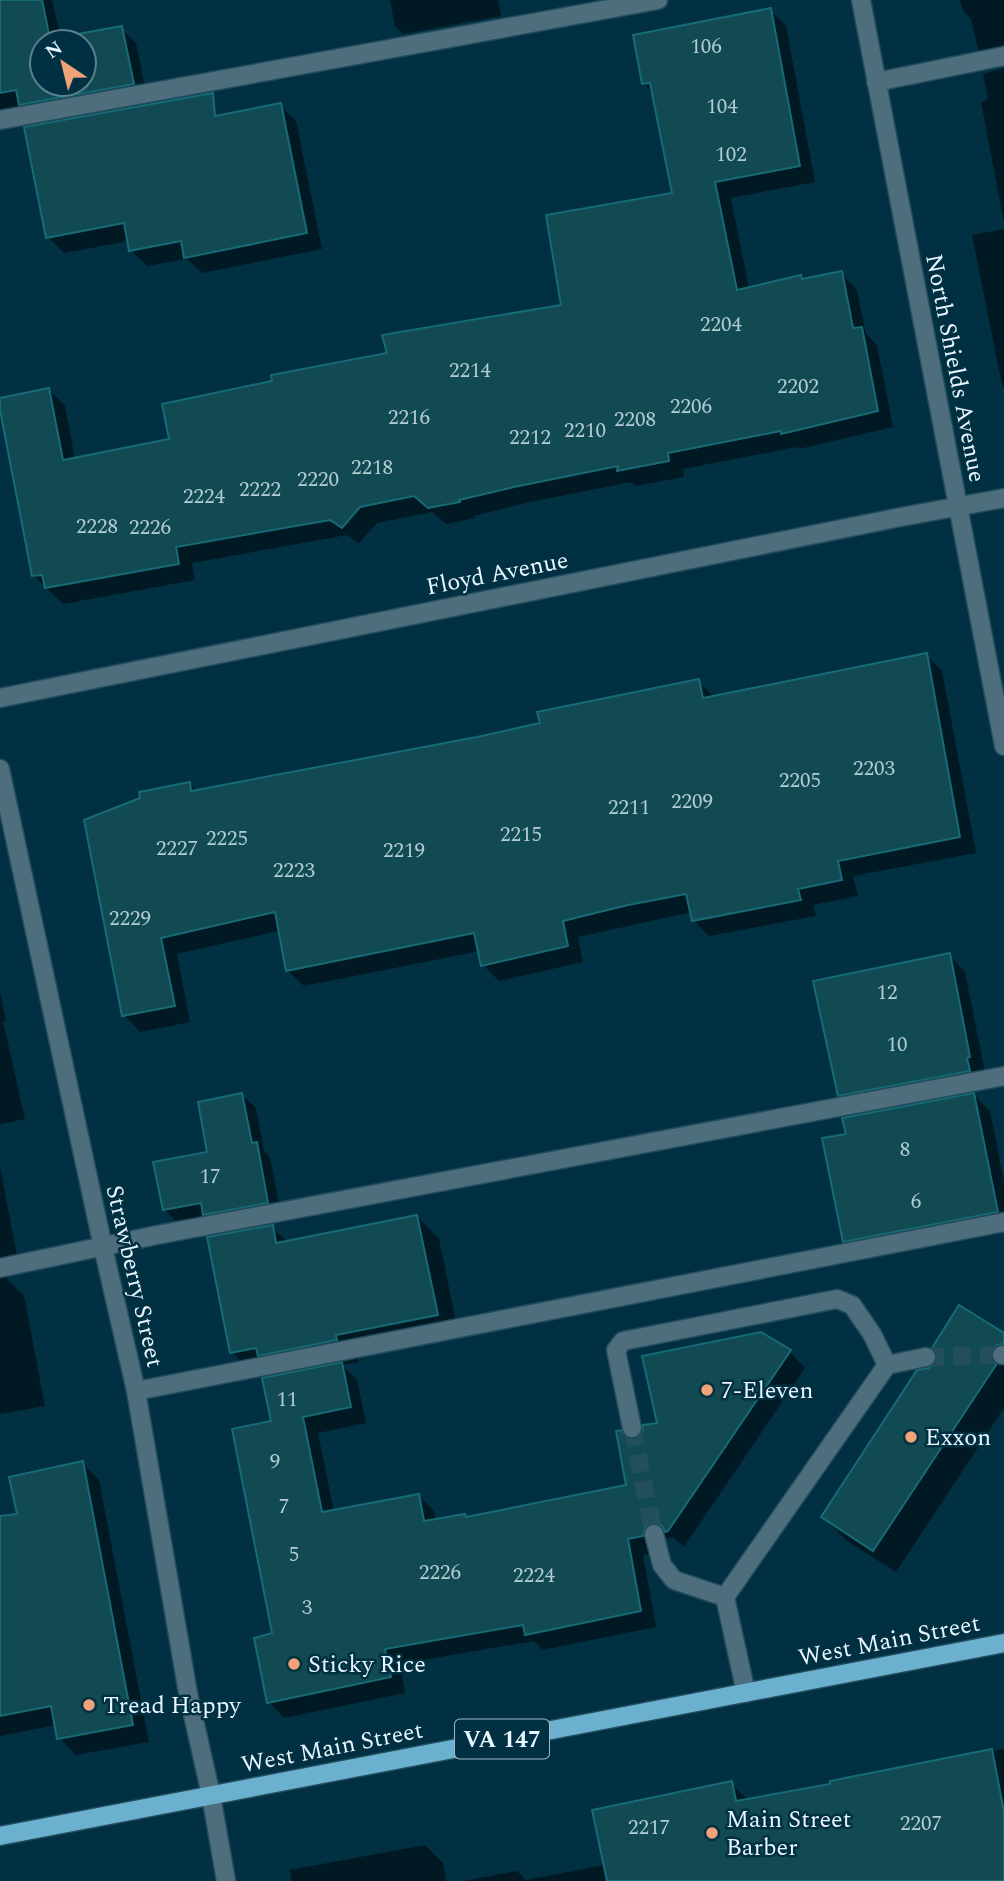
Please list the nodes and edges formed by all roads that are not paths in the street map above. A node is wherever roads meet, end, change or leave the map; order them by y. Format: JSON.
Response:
{"nodes":[{"id":1,"x":658,"y":0,"type":"edge"},
{"id":2,"x":861,"y":0,"type":"edge"},
{"id":3,"x":1004,"y":56,"type":"edge"},
{"id":4,"x":876,"y":82,"type":"junction"},
{"id":5,"x":0,"y":120,"type":"edge"},
{"id":6,"x":1004,"y":498,"type":"edge"},
{"id":7,"x":958,"y":506,"type":"junction"},
{"id":8,"x":0,"y":698,"type":"edge"},
{"id":9,"x":1004,"y":746,"type":"edge"},
{"id":10,"x":0,"y":769,"type":"edge"},
{"id":11,"x":1004,"y":1076,"type":"edge"},
{"id":12,"x":1004,"y":1222,"type":"edge"},
{"id":13,"x":103,"y":1247,"type":"junction"},
{"id":14,"x":0,"y":1268,"type":"edge"},
{"id":15,"x":926,"y":1357,"type":"tunnel mouth"},
{"id":16,"x":887,"y":1365,"type":"junction"},
{"id":17,"x":136,"y":1391,"type":"junction"},
{"id":18,"x":632,"y":1428,"type":"tunnel mouth"},
{"id":19,"x":654,"y":1534,"type":"tunnel mouth"},
{"id":20,"x":725,"y":1597,"type":"junction"},
{"id":21,"x":1004,"y":1643,"type":"edge"},
{"id":22,"x":746,"y":1693,"type":"junction"},
{"id":23,"x":211,"y":1795,"type":"junction"},
{"id":24,"x":0,"y":1836,"type":"edge"},
{"id":25,"x":226,"y":1881,"type":"edge"}],
"edges":[{"from":1,"to":5,"type":"street"},
{"from":2,"to":4,"type":"street","name":"North Shields Avenue"},
{"from":3,"to":4,"type":"street"},
{"from":4,"to":7,"type":"street","name":"North Shields Avenue"},
{"from":6,"to":7,"type":"street","name":"Floyd Avenue"},
{"from":7,"to":8,"type":"street","name":"Floyd Avenue"},
{"from":7,"to":9,"type":"street","name":"North Shields Avenue"},
{"from":10,"to":13,"type":"street","name":"Strawberry Street"},
{"from":11,"to":13,"type":"street"},
{"from":12,"to":17,"type":"street"},
{"from":13,"to":14,"type":"street"},
{"from":13,"to":17,"type":"street","name":"Strawberry Street"},
{"from":15,"to":16,"type":"street"},
{"from":16,"to":18,"type":"street"},
{"from":16,"to":20,"type":"street"},
{"from":17,"to":23,"type":"street","name":"Strawberry Street"},
{"from":19,"to":20,"type":"street"},
{"from":20,"to":22,"type":"street"},
{"from":21,"to":22,"type":"main road","name":"West Main Street","number":"VA 147"},
{"from":22,"to":23,"type":"main road","name":"West Main Street","number":"VA 147"},
{"from":23,"to":24,"type":"main road","name":"West Main Street","number":"VA 147"},
{"from":23,"to":25,"type":"street","name":"Strawberry Street"}]}
